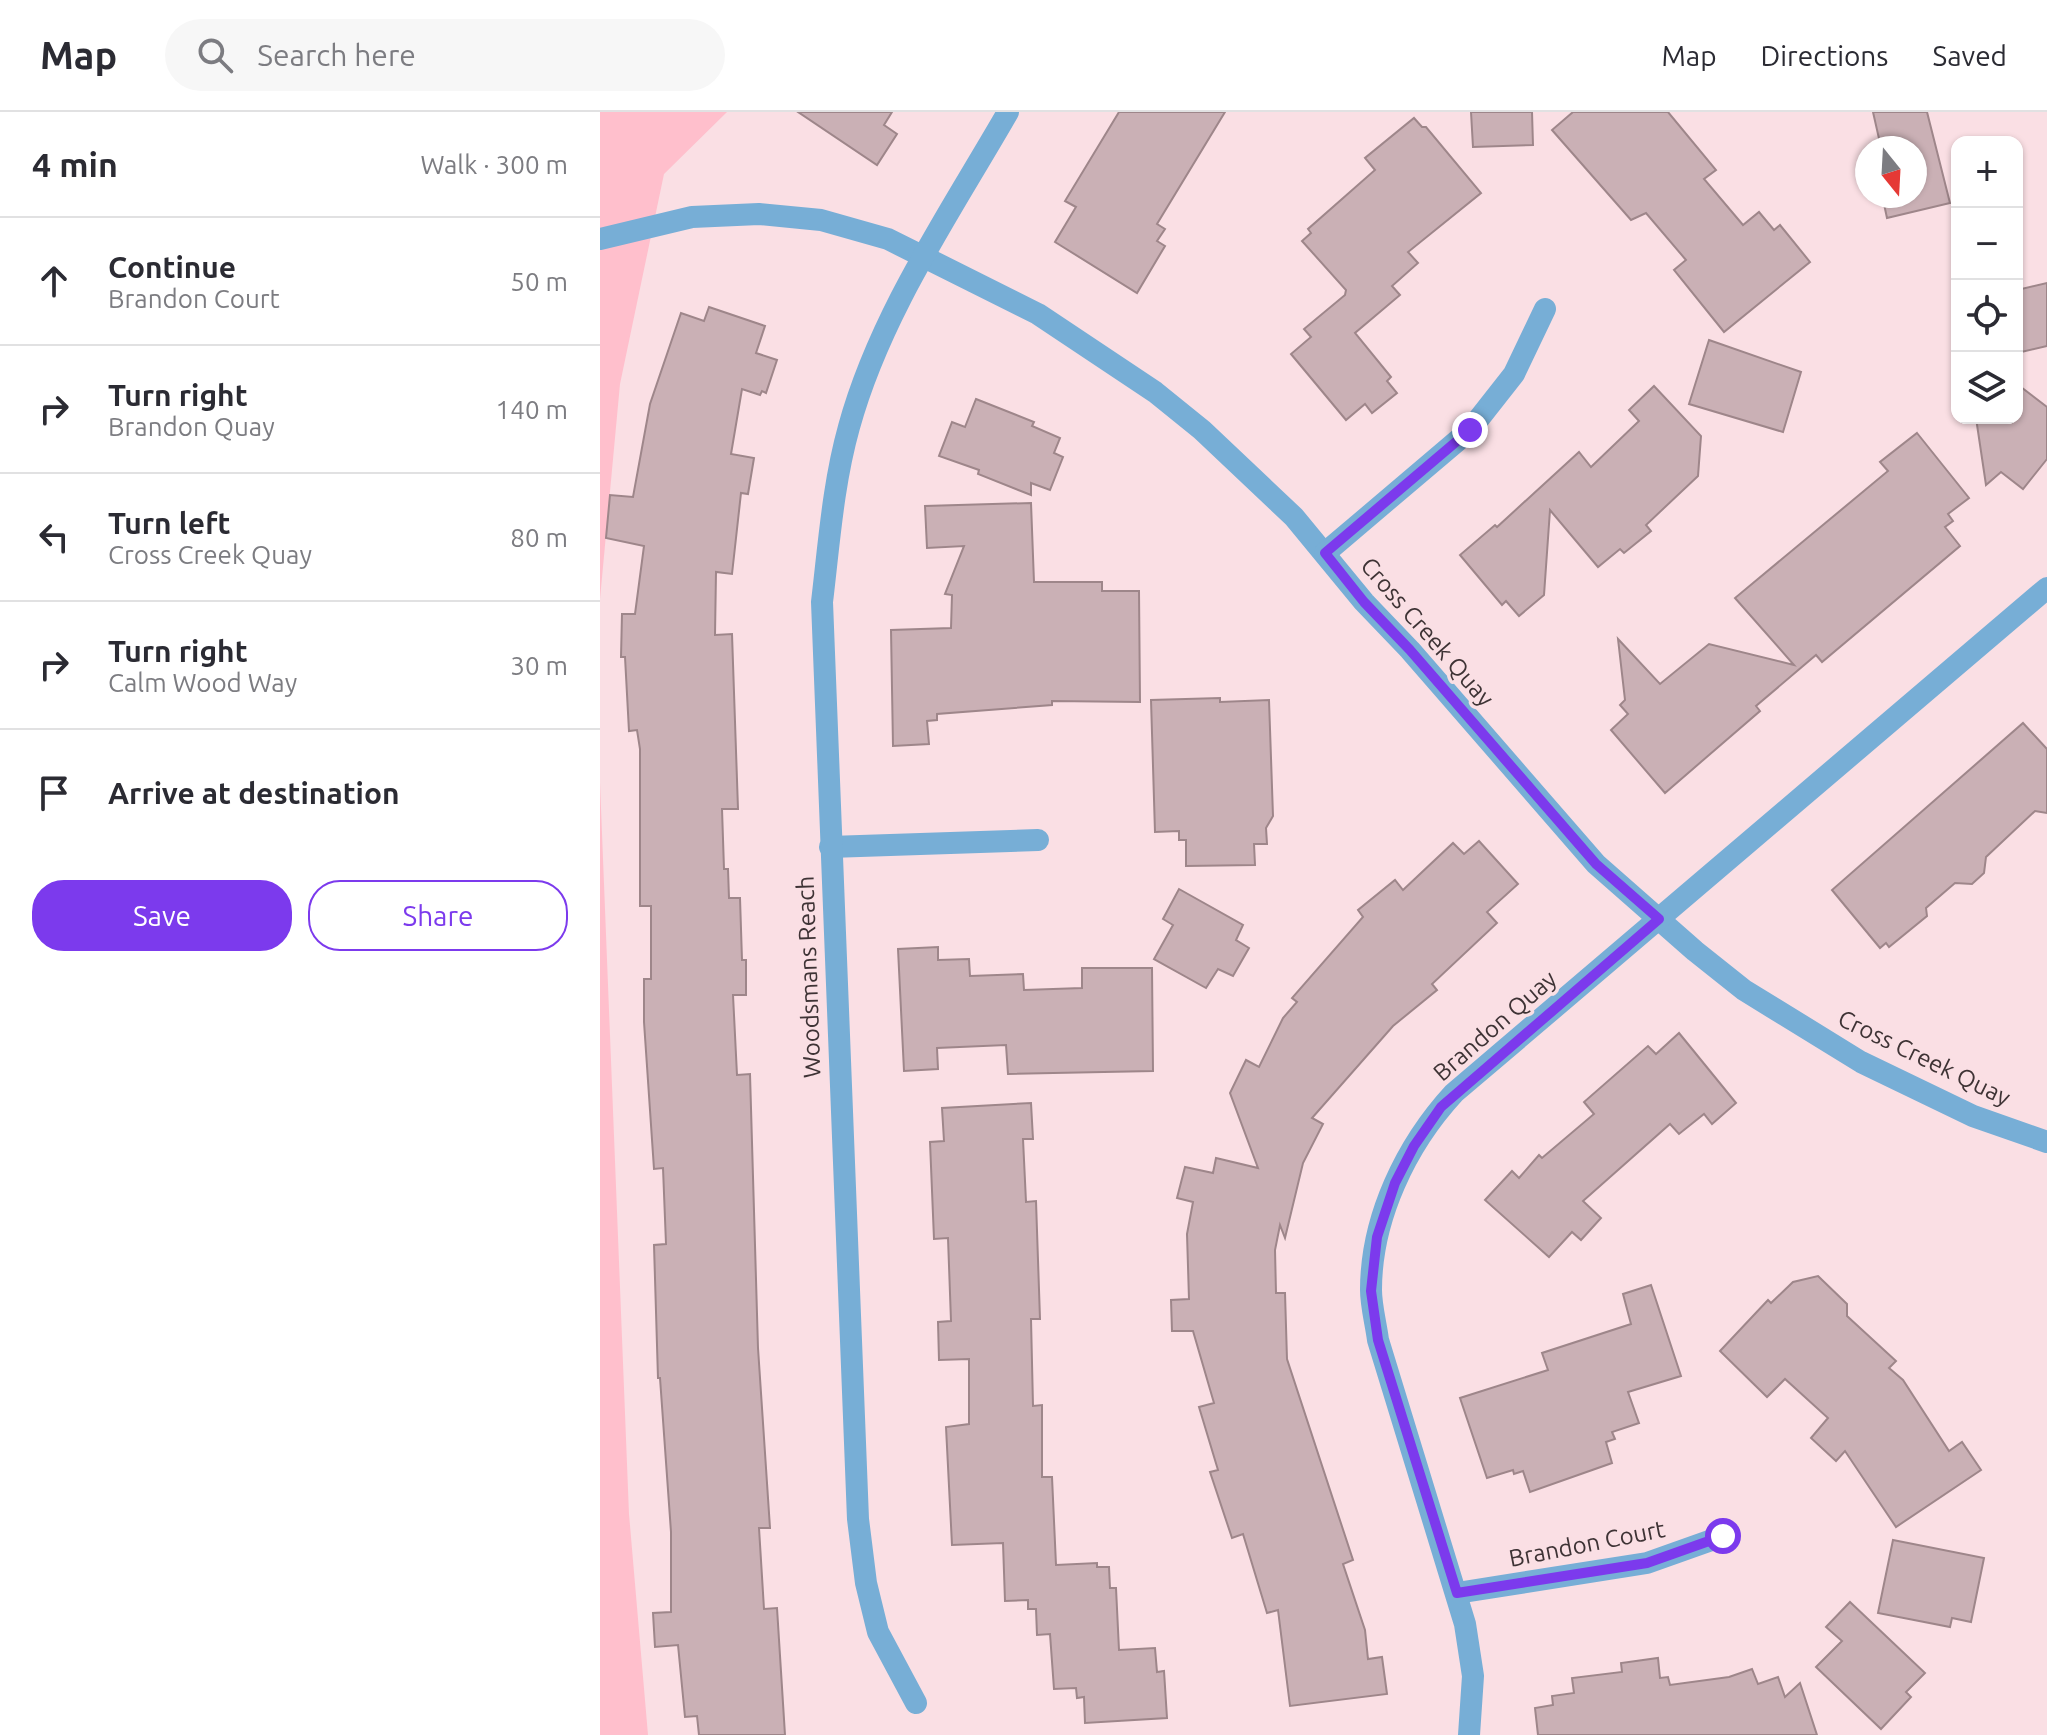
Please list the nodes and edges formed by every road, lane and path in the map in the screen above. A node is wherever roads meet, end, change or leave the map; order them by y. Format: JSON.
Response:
{"nodes":[{"id":1,"x":1008,"y":112,"type":"edge"},
{"id":2,"x":600,"y":239,"type":"edge"},
{"id":3,"x":925,"y":256,"type":"junction"},
{"id":4,"x":1545,"y":309,"type":"dead end"},
{"id":5,"x":1325,"y":553,"type":"junction"},
{"id":6,"x":2047,"y":588,"type":"edge"},
{"id":7,"x":1038,"y":840,"type":"dead end"},
{"id":8,"x":830,"y":847,"type":"junction"},
{"id":9,"x":1659,"y":919,"type":"junction"},
{"id":10,"x":2047,"y":1142,"type":"edge"},
{"id":11,"x":1723,"y":1536,"type":"dead end"},
{"id":12,"x":1457,"y":1593,"type":"junction"},
{"id":13,"x":916,"y":1703,"type":"dead end"},
{"id":14,"x":1469,"y":1735,"type":"edge"}],
"edges":[{"from":1,"to":3,"type":"street","name":"Woodsmans Reach"},
{"from":2,"to":3,"type":"street","name":"Cross Creek Quay"},
{"from":3,"to":5,"type":"street","name":"Cross Creek Quay"},
{"from":3,"to":8,"type":"street","name":"Woodsmans Reach"},
{"from":4,"to":5,"type":"street"},
{"from":5,"to":9,"type":"street","name":"Cross Creek Quay"},
{"from":6,"to":9,"type":"street","name":"Brandon Quay"},
{"from":7,"to":8,"type":"street"},
{"from":8,"to":13,"type":"street","name":"Woodsmans Reach"},
{"from":9,"to":10,"type":"street","name":"Cross Creek Quay"},
{"from":9,"to":12,"type":"street","name":"Brandon Quay"},
{"from":11,"to":12,"type":"street","name":"Brandon Court"},
{"from":12,"to":14,"type":"street","name":"Brandon Quay"}]}
